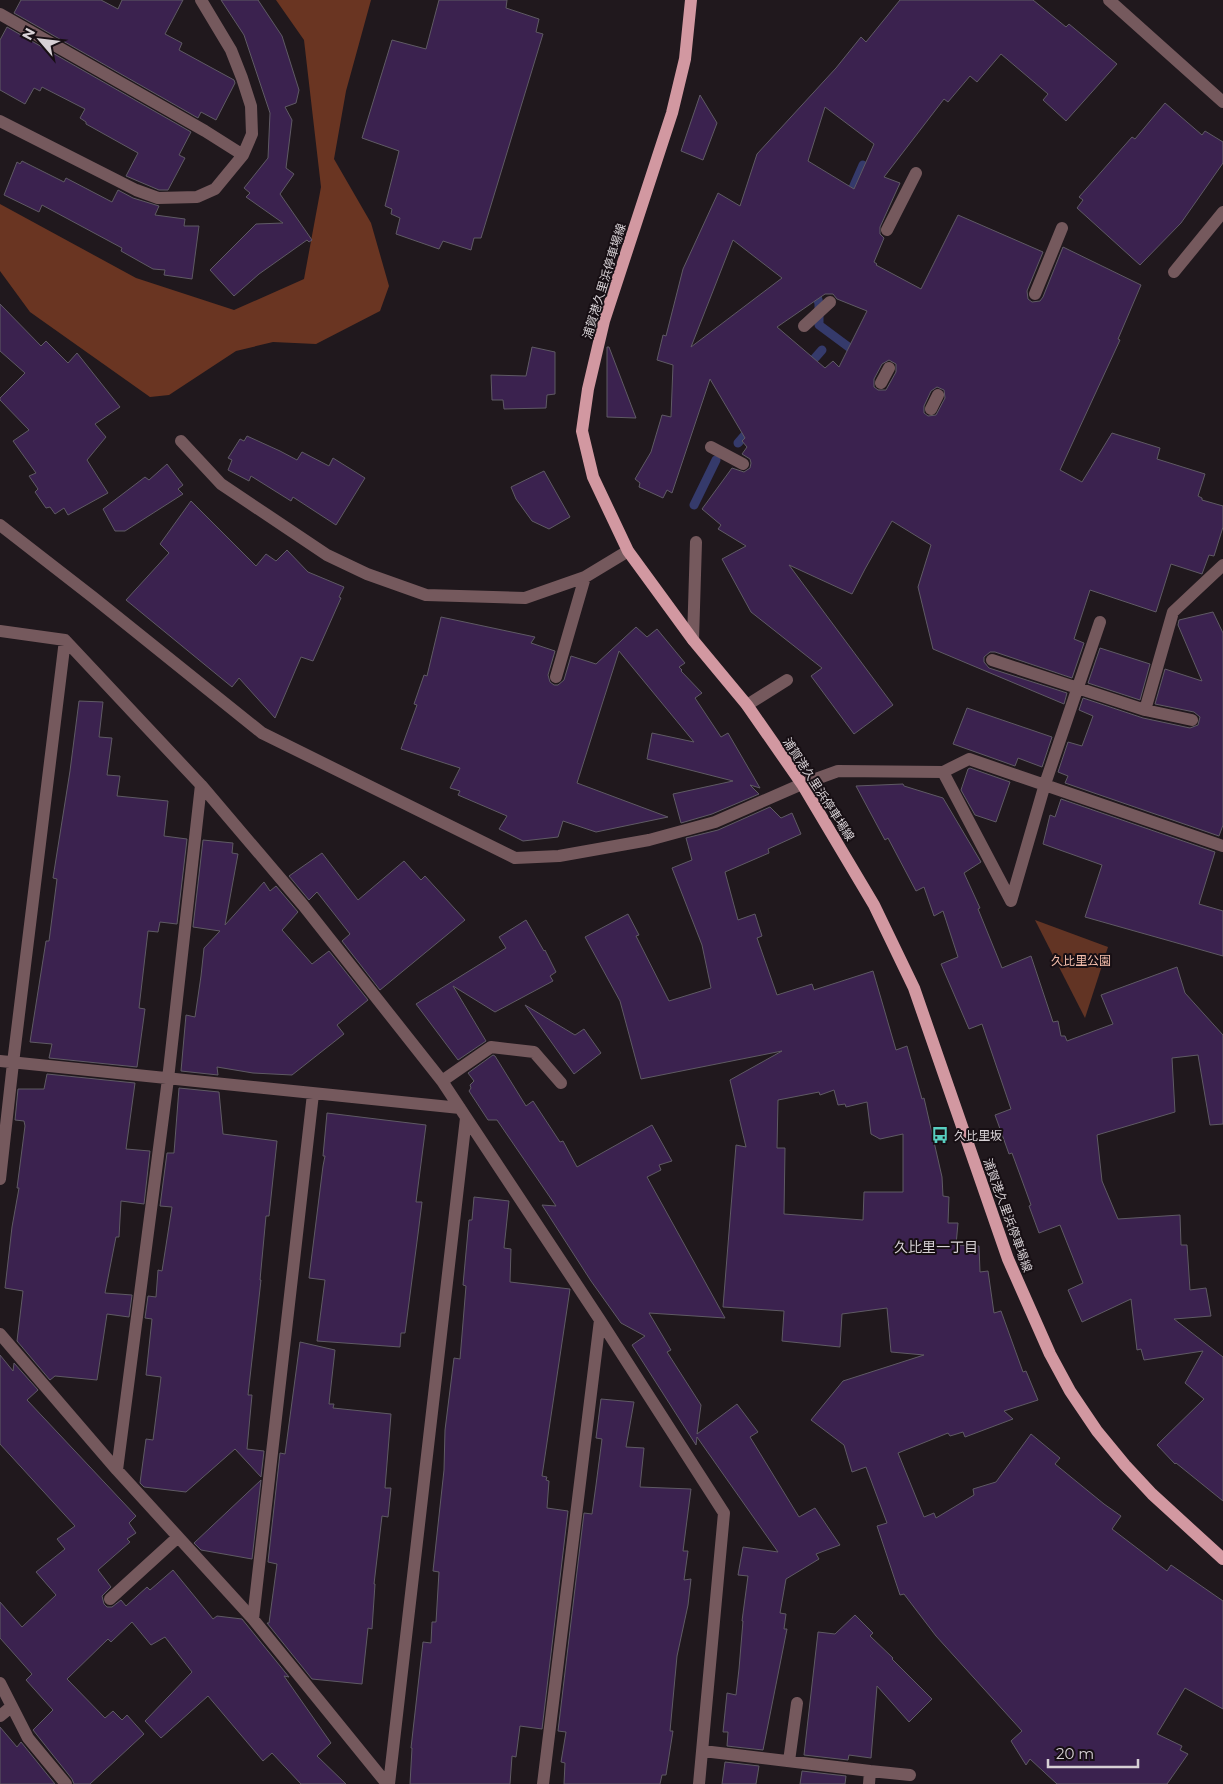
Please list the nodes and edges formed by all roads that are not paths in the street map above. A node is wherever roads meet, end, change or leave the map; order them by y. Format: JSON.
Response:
{"nodes":[{"id":1,"x":201,"y":0,"type":"edge"},
{"id":2,"x":691,"y":0,"type":"edge"},
{"id":3,"x":1108,"y":0,"type":"edge"},
{"id":4,"x":0,"y":14,"type":"edge"},
{"id":5,"x":1223,"y":102,"type":"edge"},
{"id":6,"x":0,"y":121,"type":"edge"},
{"id":7,"x":243,"y":155,"type":"junction"},
{"id":8,"x":916,"y":173,"type":"dead end"},
{"id":9,"x":1223,"y":212,"type":"edge"},
{"id":10,"x":1062,"y":228,"type":"dead end"},
{"id":11,"x":887,"y":230,"type":"dead end"},
{"id":12,"x":1174,"y":272,"type":"dead end"},
{"id":13,"x":1035,"y":294,"type":"dead end"},
{"id":14,"x":827,"y":306,"type":"dead end"},
{"id":15,"x":808,"y":322,"type":"dead end"},
{"id":16,"x":889,"y":368,"type":"dead end"},
{"id":17,"x":881,"y":383,"type":"dead end"},
{"id":18,"x":938,"y":395,"type":"dead end"},
{"id":19,"x":931,"y":409,"type":"dead end"},
{"id":20,"x":181,"y":441,"type":"dead end"},
{"id":21,"x":711,"y":447,"type":"dead end"},
{"id":22,"x":744,"y":464,"type":"dead end"},
{"id":23,"x":0,"y":525,"type":"edge"},
{"id":24,"x":696,"y":542,"type":"dead end"},
{"id":25,"x":628,"y":551,"type":"junction"},
{"id":26,"x":1223,"y":565,"type":"edge"},
{"id":27,"x":585,"y":577,"type":"junction"},
{"id":28,"x":1100,"y":622,"type":"dead end"},
{"id":29,"x":0,"y":631,"type":"edge"},
{"id":30,"x":65,"y":640,"type":"junction"},
{"id":31,"x":693,"y":640,"type":"junction"},
{"id":32,"x":992,"y":660,"type":"dead end"},
{"id":33,"x":556,"y":677,"type":"dead end"},
{"id":34,"x":787,"y":680,"type":"dead end"},
{"id":35,"x":1078,"y":688,"type":"junction"},
{"id":36,"x":746,"y":706,"type":"junction"},
{"id":37,"x":1145,"y":710,"type":"junction"},
{"id":38,"x":1192,"y":720,"type":"dead end"},
{"id":39,"x":943,"y":772,"type":"junction"},
{"id":40,"x":802,"y":784,"type":"junction"},
{"id":41,"x":1045,"y":784,"type":"junction"},
{"id":42,"x":201,"y":785,"type":"junction"},
{"id":43,"x":1223,"y":846,"type":"edge"},
{"id":44,"x":6,"y":1062,"type":"edge"},
{"id":45,"x":168,"y":1079,"type":"junction"},
{"id":46,"x":442,"y":1081,"type":"junction"},
{"id":47,"x":561,"y":1083,"type":"dead end"},
{"id":48,"x":313,"y":1094,"type":"junction"},
{"id":49,"x":463,"y":1113,"type":"junction"},
{"id":50,"x":0,"y":1178,"type":"edge"},
{"id":51,"x":600,"y":1320,"type":"junction"},
{"id":52,"x":0,"y":1334,"type":"edge"},
{"id":53,"x":117,"y":1470,"type":"junction"},
{"id":54,"x":178,"y":1537,"type":"junction"},
{"id":55,"x":1223,"y":1559,"type":"edge"},
{"id":56,"x":110,"y":1599,"type":"dead end"},
{"id":57,"x":253,"y":1618,"type":"junction"},
{"id":58,"x":0,"y":1683,"type":"edge"},
{"id":59,"x":797,"y":1703,"type":"dead end"},
{"id":60,"x":11,"y":1707,"type":"junction"},
{"id":61,"x":0,"y":1716,"type":"edge"},
{"id":62,"x":703,"y":1751,"type":"junction"},
{"id":63,"x":789,"y":1761,"type":"junction"},
{"id":64,"x":870,"y":1770,"type":"junction"},
{"id":65,"x":910,"y":1775,"type":"dead end"},
{"id":66,"x":66,"y":1784,"type":"edge"},
{"id":67,"x":388,"y":1784,"type":"edge"},
{"id":68,"x":543,"y":1784,"type":"edge"},
{"id":69,"x":699,"y":1784,"type":"edge"},
{"id":70,"x":869,"y":1784,"type":"edge"}],
"edges":[{"from":1,"to":7,"type":"street"},
{"from":2,"to":25,"type":"main road","name":"浦賀港久里浜停車場線"},
{"from":3,"to":5,"type":"street"},
{"from":4,"to":7,"type":"street"},
{"from":6,"to":7,"type":"street"},
{"from":8,"to":11,"type":"street"},
{"from":9,"to":12,"type":"street"},
{"from":10,"to":13,"type":"street"},
{"from":14,"to":15,"type":"street"},
{"from":16,"to":17,"type":"street"},
{"from":18,"to":19,"type":"street"},
{"from":20,"to":27,"type":"street"},
{"from":21,"to":22,"type":"street"},
{"from":23,"to":40,"type":"street"},
{"from":24,"to":31,"type":"street"},
{"from":25,"to":27,"type":"street"},
{"from":25,"to":31,"type":"main road","name":"浦賀港久里浜停車場線"},
{"from":26,"to":37,"type":"street"},
{"from":27,"to":33,"type":"street"},
{"from":28,"to":35,"type":"street"},
{"from":29,"to":30,"type":"street"},
{"from":30,"to":42,"type":"street"},
{"from":30,"to":44,"type":"street"},
{"from":31,"to":36,"type":"main road","name":"浦賀港久里浜停車場線"},
{"from":32,"to":35,"type":"street"},
{"from":34,"to":36,"type":"street"},
{"from":35,"to":37,"type":"street"},
{"from":35,"to":41,"type":"street"},
{"from":36,"to":40,"type":"main road","name":"浦賀港久里浜停車場線"},
{"from":37,"to":38,"type":"street"},
{"from":39,"to":40,"type":"street"},
{"from":39,"to":41,"type":"street"},
{"from":39,"to":41,"type":"street"},
{"from":40,"to":55,"type":"main road","name":"浦賀港久里浜停車場線"},
{"from":41,"to":43,"type":"street"},
{"from":42,"to":45,"type":"street"},
{"from":42,"to":46,"type":"street"},
{"from":44,"to":45,"type":"street"},
{"from":44,"to":50,"type":"street"},
{"from":45,"to":48,"type":"street"},
{"from":45,"to":53,"type":"street"},
{"from":46,"to":47,"type":"street"},
{"from":46,"to":49,"type":"street"},
{"from":48,"to":49,"type":"street"},
{"from":48,"to":57,"type":"street"},
{"from":49,"to":51,"type":"street"},
{"from":49,"to":67,"type":"street"},
{"from":51,"to":62,"type":"street"},
{"from":51,"to":68,"type":"street"},
{"from":52,"to":53,"type":"street"},
{"from":53,"to":54,"type":"street"},
{"from":54,"to":56,"type":"street"},
{"from":54,"to":57,"type":"street"},
{"from":57,"to":67,"type":"street"},
{"from":58,"to":60,"type":"street"},
{"from":59,"to":63,"type":"street"},
{"from":60,"to":61,"type":"street"},
{"from":60,"to":66,"type":"street"},
{"from":62,"to":63,"type":"street"},
{"from":62,"to":69,"type":"street"},
{"from":63,"to":64,"type":"street"},
{"from":64,"to":65,"type":"street"},
{"from":64,"to":70,"type":"street"}]}
